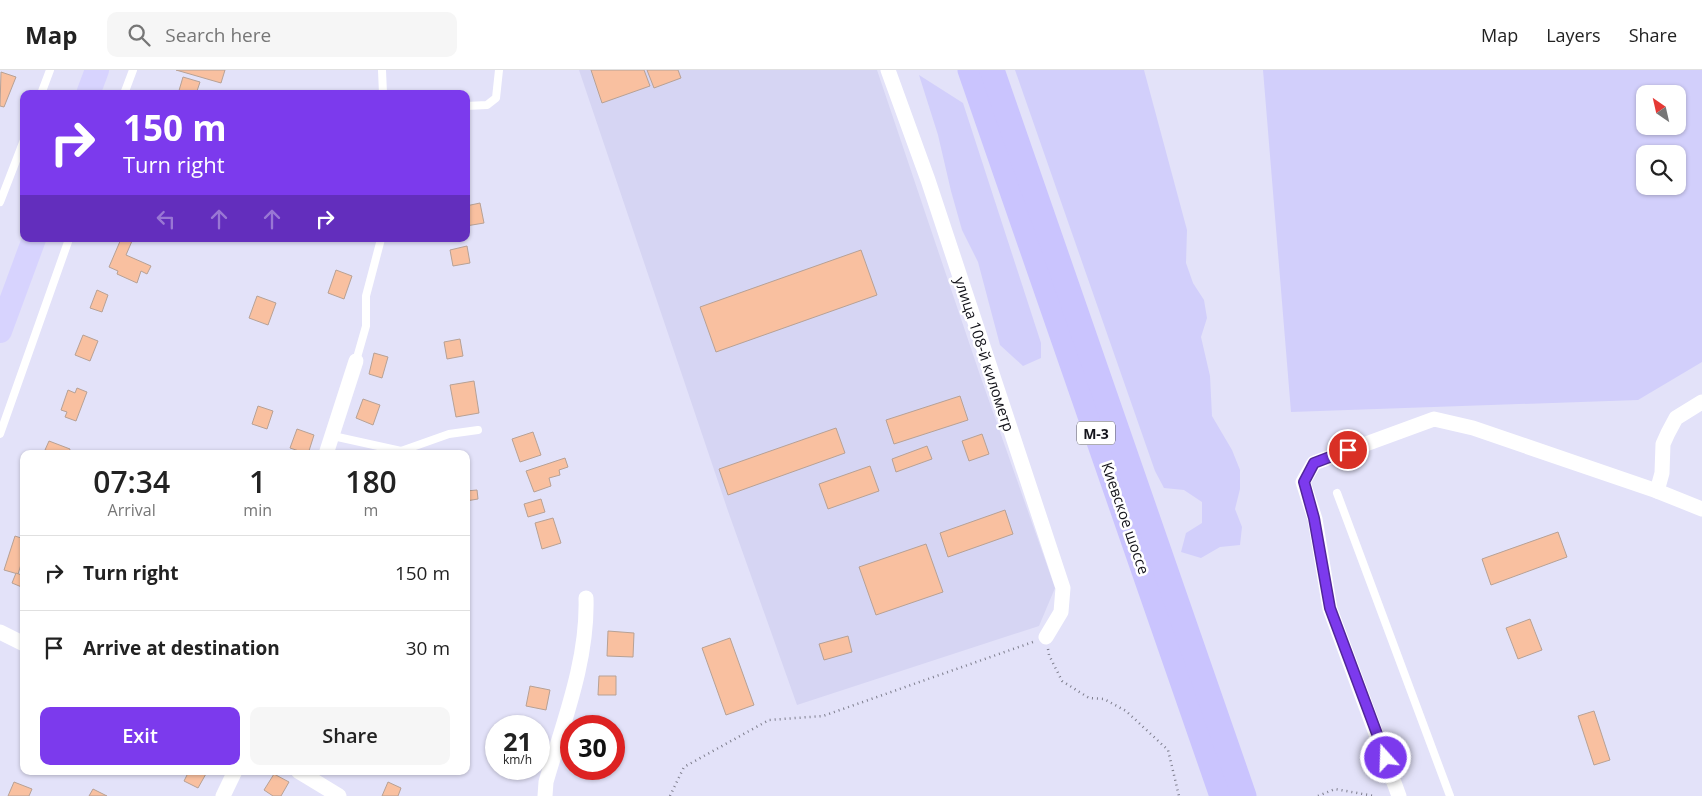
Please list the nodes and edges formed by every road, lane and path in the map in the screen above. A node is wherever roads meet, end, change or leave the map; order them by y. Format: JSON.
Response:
{"nodes":[{"id":1,"x":50,"y":70,"type":"edge"},
{"id":2,"x":97,"y":70,"type":"edge"},
{"id":3,"x":133,"y":70,"type":"edge"},
{"id":4,"x":382,"y":70,"type":"edge"},
{"id":5,"x":500,"y":70,"type":"edge"},
{"id":6,"x":888,"y":70,"type":"edge"},
{"id":7,"x":970,"y":70,"type":"edge"},
{"id":8,"x":992,"y":70,"type":"edge"},
{"id":9,"x":42,"y":90,"type":"edge"},
{"id":10,"x":90,"y":90,"type":"edge"},
{"id":11,"x":126,"y":90,"type":"edge"},
{"id":12,"x":383,"y":90,"type":"edge"},
{"id":13,"x":470,"y":106,"type":"edge"},
{"id":14,"x":20,"y":150,"type":"edge"},
{"id":15,"x":0,"y":202,"type":"edge"},
{"id":16,"x":33,"y":242,"type":"edge"},
{"id":17,"x":68,"y":242,"type":"edge"},
{"id":18,"x":379,"y":242,"type":"edge"},
{"id":19,"x":0,"y":331,"type":"edge"},
{"id":20,"x":356,"y":361,"type":"joint"},
{"id":21,"x":1702,"y":402,"type":"edge"},
{"id":22,"x":478,"y":430,"type":"dead end"},
{"id":23,"x":0,"y":434,"type":"edge"},
{"id":24,"x":333,"y":436,"type":"junction"},
{"id":25,"x":328,"y":450,"type":"edge"},
{"id":26,"x":396,"y":450,"type":"edge"},
{"id":27,"x":404,"y":450,"type":"edge"},
{"id":28,"x":1657,"y":491,"type":"junction"},
{"id":29,"x":1338,"y":494,"type":"dead end"},
{"id":30,"x":1702,"y":509,"type":"edge"},
{"id":31,"x":586,"y":598,"type":"dead end"},
{"id":32,"x":0,"y":632,"type":"edge"},
{"id":33,"x":1046,"y":637,"type":"junction"},
{"id":34,"x":20,"y":642,"type":"edge"},
{"id":35,"x":234,"y":775,"type":"edge"},
{"id":36,"x":305,"y":775,"type":"edge"},
{"id":37,"x":223,"y":796,"type":"edge"},
{"id":38,"x":339,"y":796,"type":"edge"},
{"id":39,"x":545,"y":796,"type":"edge"},
{"id":40,"x":670,"y":796,"type":"edge"},
{"id":41,"x":1180,"y":796,"type":"edge"},
{"id":42,"x":1222,"y":796,"type":"edge"},
{"id":43,"x":1244,"y":796,"type":"edge"},
{"id":44,"x":1318,"y":796,"type":"edge"},
{"id":45,"x":1374,"y":796,"type":"edge"},
{"id":46,"x":1399,"y":796,"type":"edge"},
{"id":47,"x":1450,"y":796,"type":"edge"}],
"edges":[{"from":1,"to":9,"type":"lane"},
{"from":2,"to":10,"type":"main road"},
{"from":3,"to":11,"type":"lane"},
{"from":4,"to":12,"type":"lane"},
{"from":5,"to":13,"type":"lane"},
{"from":6,"to":33,"type":"street","name":"улица 108-й километр"},
{"from":7,"to":42,"type":"highway","name":"Киевское шоссе","number":"М-3"},
{"from":8,"to":43,"type":"highway","name":"Киевское шоссе","number":"М-3"},
{"from":14,"to":15,"type":"lane"},
{"from":16,"to":19,"type":"main road"},
{"from":17,"to":23,"type":"lane"},
{"from":18,"to":20,"type":"lane"},
{"from":20,"to":24,"type":"street"},
{"from":21,"to":28,"type":"street"},
{"from":22,"to":27,"type":"lane"},
{"from":24,"to":25,"type":"street"},
{"from":24,"to":26,"type":"lane"},
{"from":28,"to":30,"type":"street"},
{"from":28,"to":46,"type":"street"},
{"from":29,"to":47,"type":"lane"},
{"from":31,"to":39,"type":"street"},
{"from":32,"to":34,"type":"street"},
{"from":33,"to":40,"type":"path"},
{"from":33,"to":41,"type":"path"},
{"from":35,"to":37,"type":"street"},
{"from":36,"to":38,"type":"street"},
{"from":44,"to":45,"type":"path"}]}
